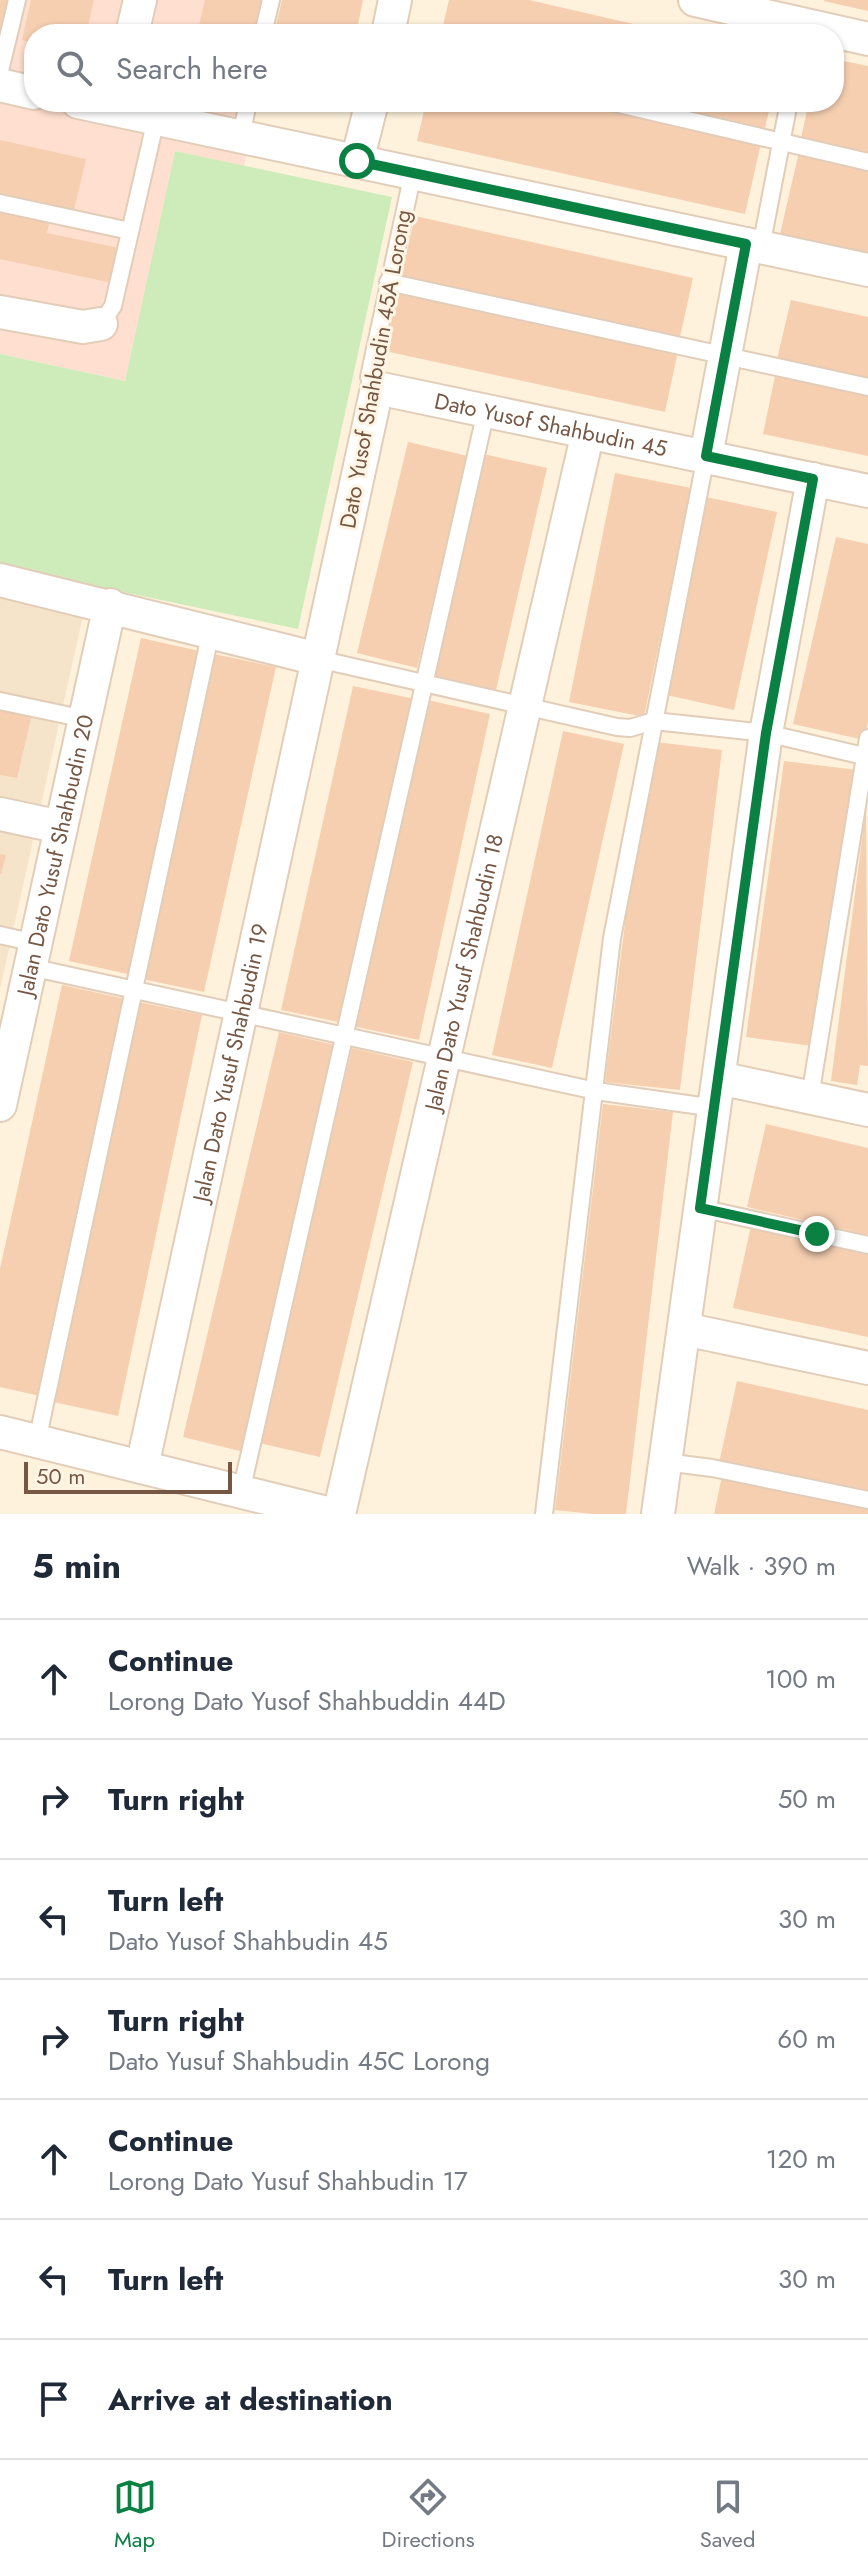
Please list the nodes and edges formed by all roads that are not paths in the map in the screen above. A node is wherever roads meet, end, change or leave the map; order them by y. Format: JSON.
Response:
{"nodes":[{"id":1,"x":17,"y":0,"type":"edge"},
{"id":2,"x":140,"y":0,"type":"edge"},
{"id":3,"x":271,"y":0,"type":"edge"},
{"id":4,"x":395,"y":0,"type":"edge"},
{"id":5,"x":695,"y":0,"type":"edge"},
{"id":6,"x":796,"y":20,"type":"edge"},
{"id":7,"x":134,"y":24,"type":"edge"},
{"id":8,"x":265,"y":24,"type":"edge"},
{"id":9,"x":390,"y":24,"type":"edge"},
{"id":10,"x":844,"y":33,"type":"edge"},
{"id":11,"x":868,"y":39,"type":"edge"},
{"id":12,"x":0,"y":71,"type":"edge"},
{"id":13,"x":0,"y":85,"type":"edge"},
{"id":14,"x":24,"y":91,"type":"edge"},
{"id":15,"x":134,"y":112,"type":"edge"},
{"id":16,"x":246,"y":112,"type":"edge"},
{"id":17,"x":369,"y":112,"type":"edge"},
{"id":18,"x":652,"y":112,"type":"edge"},
{"id":19,"x":787,"y":112,"type":"edge"},
{"id":20,"x":156,"y":119,"type":"junction"},
{"id":21,"x":241,"y":137,"type":"junction"},
{"id":22,"x":780,"y":142,"type":"junction"},
{"id":23,"x":357,"y":161,"type":"junction"},
{"id":24,"x":868,"y":162,"type":"edge"},
{"id":25,"x":413,"y":173,"type":"junction"},
{"id":26,"x":0,"y":203,"type":"edge"},
{"id":27,"x":130,"y":231,"type":"junction"},
{"id":28,"x":753,"y":246,"type":"junction"},
{"id":29,"x":868,"y":270,"type":"edge"},
{"id":30,"x":388,"y":282,"type":"junction"},
{"id":31,"x":0,"y":312,"type":"edge"},
{"id":32,"x":101,"y":324,"type":"joint"},
{"id":33,"x":725,"y":356,"type":"junction"},
{"id":34,"x":868,"y":387,"type":"edge"},
{"id":35,"x":377,"y":388,"type":"junction"},
{"id":36,"x":486,"y":411,"type":"junction"},
{"id":37,"x":588,"y":432,"type":"junction"},
{"id":38,"x":706,"y":456,"type":"junction"},
{"id":39,"x":813,"y":479,"type":"junction"},
{"id":40,"x":868,"y":491,"type":"edge"},
{"id":41,"x":0,"y":580,"type":"edge"},
{"id":42,"x":110,"y":605,"type":"junction"},
{"id":43,"x":211,"y":631,"type":"junction"},
{"id":44,"x":318,"y":659,"type":"junction"},
{"id":45,"x":424,"y":685,"type":"junction"},
{"id":46,"x":0,"y":701,"type":"edge"},
{"id":47,"x":524,"y":708,"type":"junction"},
{"id":48,"x":85,"y":719,"type":"junction"},
{"id":49,"x":654,"y":721,"type":"junction"},
{"id":50,"x":766,"y":733,"type":"junction"},
{"id":51,"x":868,"y":738,"type":"edge"},
{"id":52,"x":866,"y":756,"type":"edge"},
{"id":53,"x":0,"y":814,"type":"edge"},
{"id":54,"x":61,"y":827,"type":"junction"},
{"id":55,"x":0,"y":935,"type":"edge"},
{"id":56,"x":33,"y":955,"type":"junction"},
{"id":57,"x":134,"y":990,"type":"junction"},
{"id":58,"x":241,"y":1013,"type":"junction"},
{"id":59,"x":345,"y":1035,"type":"junction"},
{"id":60,"x":6,"y":1049,"type":"edge"},
{"id":61,"x":444,"y":1056,"type":"junction"},
{"id":62,"x":596,"y":1091,"type":"junction"},
{"id":63,"x":717,"y":1093,"type":"junction"},
{"id":64,"x":810,"y":1097,"type":"junction"},
{"id":65,"x":0,"y":1105,"type":"edge"},
{"id":66,"x":868,"y":1110,"type":"edge"},
{"id":67,"x":700,"y":1208,"type":"junction"},
{"id":68,"x":868,"y":1245,"type":"edge"},
{"id":69,"x":684,"y":1329,"type":"junction"},
{"id":70,"x":868,"y":1368,"type":"edge"},
{"id":71,"x":0,"y":1432,"type":"edge"},
{"id":72,"x":37,"y":1441,"type":"junction"},
{"id":73,"x":665,"y":1462,"type":"junction"},
{"id":74,"x":142,"y":1467,"type":"junction"},
{"id":75,"x":241,"y":1492,"type":"junction"},
{"id":76,"x":868,"y":1500,"type":"edge"},
{"id":77,"x":331,"y":1514,"type":"edge"},
{"id":78,"x":339,"y":1514,"type":"edge"},
{"id":79,"x":544,"y":1514,"type":"edge"},
{"id":80,"x":658,"y":1514,"type":"edge"}],
"edges":[{"from":1,"to":12,"type":"lane"},
{"from":2,"to":7,"type":"street"},
{"from":3,"to":8,"type":"lane"},
{"from":4,"to":9,"type":"street"},
{"from":5,"to":6,"type":"street"},
{"from":10,"to":11,"type":"street"},
{"from":13,"to":14,"type":"street"},
{"from":15,"to":20,"type":"street"},
{"from":16,"to":21,"type":"lane"},
{"from":17,"to":23,"type":"street"},
{"from":18,"to":22,"type":"lane"},
{"from":19,"to":22,"type":"lane"},
{"from":20,"to":21,"type":"street"},
{"from":20,"to":27,"type":"lane"},
{"from":21,"to":23,"type":"street"},
{"from":22,"to":24,"type":"lane"},
{"from":22,"to":28,"type":"lane"},
{"from":23,"to":25,"type":"street"},
{"from":25,"to":28,"type":"street"},
{"from":25,"to":30,"type":"lane","name":"Dato Yusof Shahbudin 45A Lorong"},
{"from":26,"to":27,"type":"lane"},
{"from":27,"to":32,"type":"lane"},
{"from":28,"to":29,"type":"street"},
{"from":28,"to":33,"type":"street"},
{"from":30,"to":33,"type":"lane"},
{"from":30,"to":35,"type":"lane","name":"Dato Yusof Shahbudin 45A Lorong"},
{"from":31,"to":32,"type":"street"},
{"from":33,"to":34,"type":"lane"},
{"from":33,"to":38,"type":"street"},
{"from":35,"to":36,"type":"street","name":"Dato Yusof Shahbudin 45"},
{"from":35,"to":44,"type":"street","name":"Dato Yusof Shahbudin 45A Lorong"},
{"from":36,"to":37,"type":"street","name":"Dato Yusof Shahbudin 45"},
{"from":36,"to":45,"type":"lane"},
{"from":37,"to":38,"type":"street","name":"Dato Yusof Shahbudin 45"},
{"from":37,"to":47,"type":"street","name":"Jalan Dato Yusuf Shahbudin 18"},
{"from":38,"to":39,"type":"street","name":"Dato Yusof Shahbudin 45"},
{"from":38,"to":49,"type":"lane"},
{"from":39,"to":40,"type":"street","name":"Dato Yusof Shahbudin 45"},
{"from":39,"to":50,"type":"street"},
{"from":41,"to":42,"type":"street"},
{"from":42,"to":43,"type":"street"},
{"from":42,"to":48,"type":"street","name":"Jalan Dato Yusuf Shahbudin 20"},
{"from":43,"to":44,"type":"street"},
{"from":43,"to":57,"type":"lane"},
{"from":44,"to":45,"type":"lane"},
{"from":44,"to":58,"type":"street","name":"Jalan Dato Yusuf Shahbudin 19"},
{"from":45,"to":47,"type":"lane"},
{"from":45,"to":59,"type":"lane"},
{"from":46,"to":48,"type":"lane"},
{"from":47,"to":49,"type":"lane"},
{"from":47,"to":61,"type":"street","name":"Jalan Dato Yusuf Shahbudin 18"},
{"from":48,"to":54,"type":"street","name":"Jalan Dato Yusuf Shahbudin 20"},
{"from":49,"to":50,"type":"lane"},
{"from":49,"to":62,"type":"lane"},
{"from":50,"to":52,"type":"lane"},
{"from":50,"to":63,"type":"street"},
{"from":51,"to":52,"type":"lane"},
{"from":52,"to":64,"type":"lane"},
{"from":53,"to":54,"type":"street"},
{"from":54,"to":56,"type":"street","name":"Jalan Dato Yusuf Shahbudin 20"},
{"from":55,"to":56,"type":"lane"},
{"from":56,"to":57,"type":"lane"},
{"from":56,"to":60,"type":"street","name":"Jalan Dato Yusuf Shahbudin 20"},
{"from":57,"to":58,"type":"lane"},
{"from":57,"to":72,"type":"lane"},
{"from":58,"to":59,"type":"lane"},
{"from":58,"to":74,"type":"street","name":"Jalan Dato Yusuf Shahbudin 19"},
{"from":59,"to":61,"type":"lane"},
{"from":59,"to":75,"type":"lane"},
{"from":60,"to":65,"type":"street","name":"Jalan Dato Yusuf Shahbudin 20"},
{"from":61,"to":62,"type":"lane"},
{"from":61,"to":78,"type":"street","name":"Jalan Dato Yusuf Shahbudin 18"},
{"from":62,"to":63,"type":"lane"},
{"from":62,"to":79,"type":"lane"},
{"from":63,"to":64,"type":"street"},
{"from":63,"to":67,"type":"street"},
{"from":64,"to":66,"type":"street"},
{"from":67,"to":68,"type":"lane"},
{"from":67,"to":69,"type":"street"},
{"from":69,"to":70,"type":"street"},
{"from":69,"to":73,"type":"street"},
{"from":71,"to":72,"type":"street"},
{"from":72,"to":74,"type":"street"},
{"from":73,"to":76,"type":"lane"},
{"from":73,"to":80,"type":"street"},
{"from":74,"to":75,"type":"street"},
{"from":75,"to":77,"type":"street"}]}
